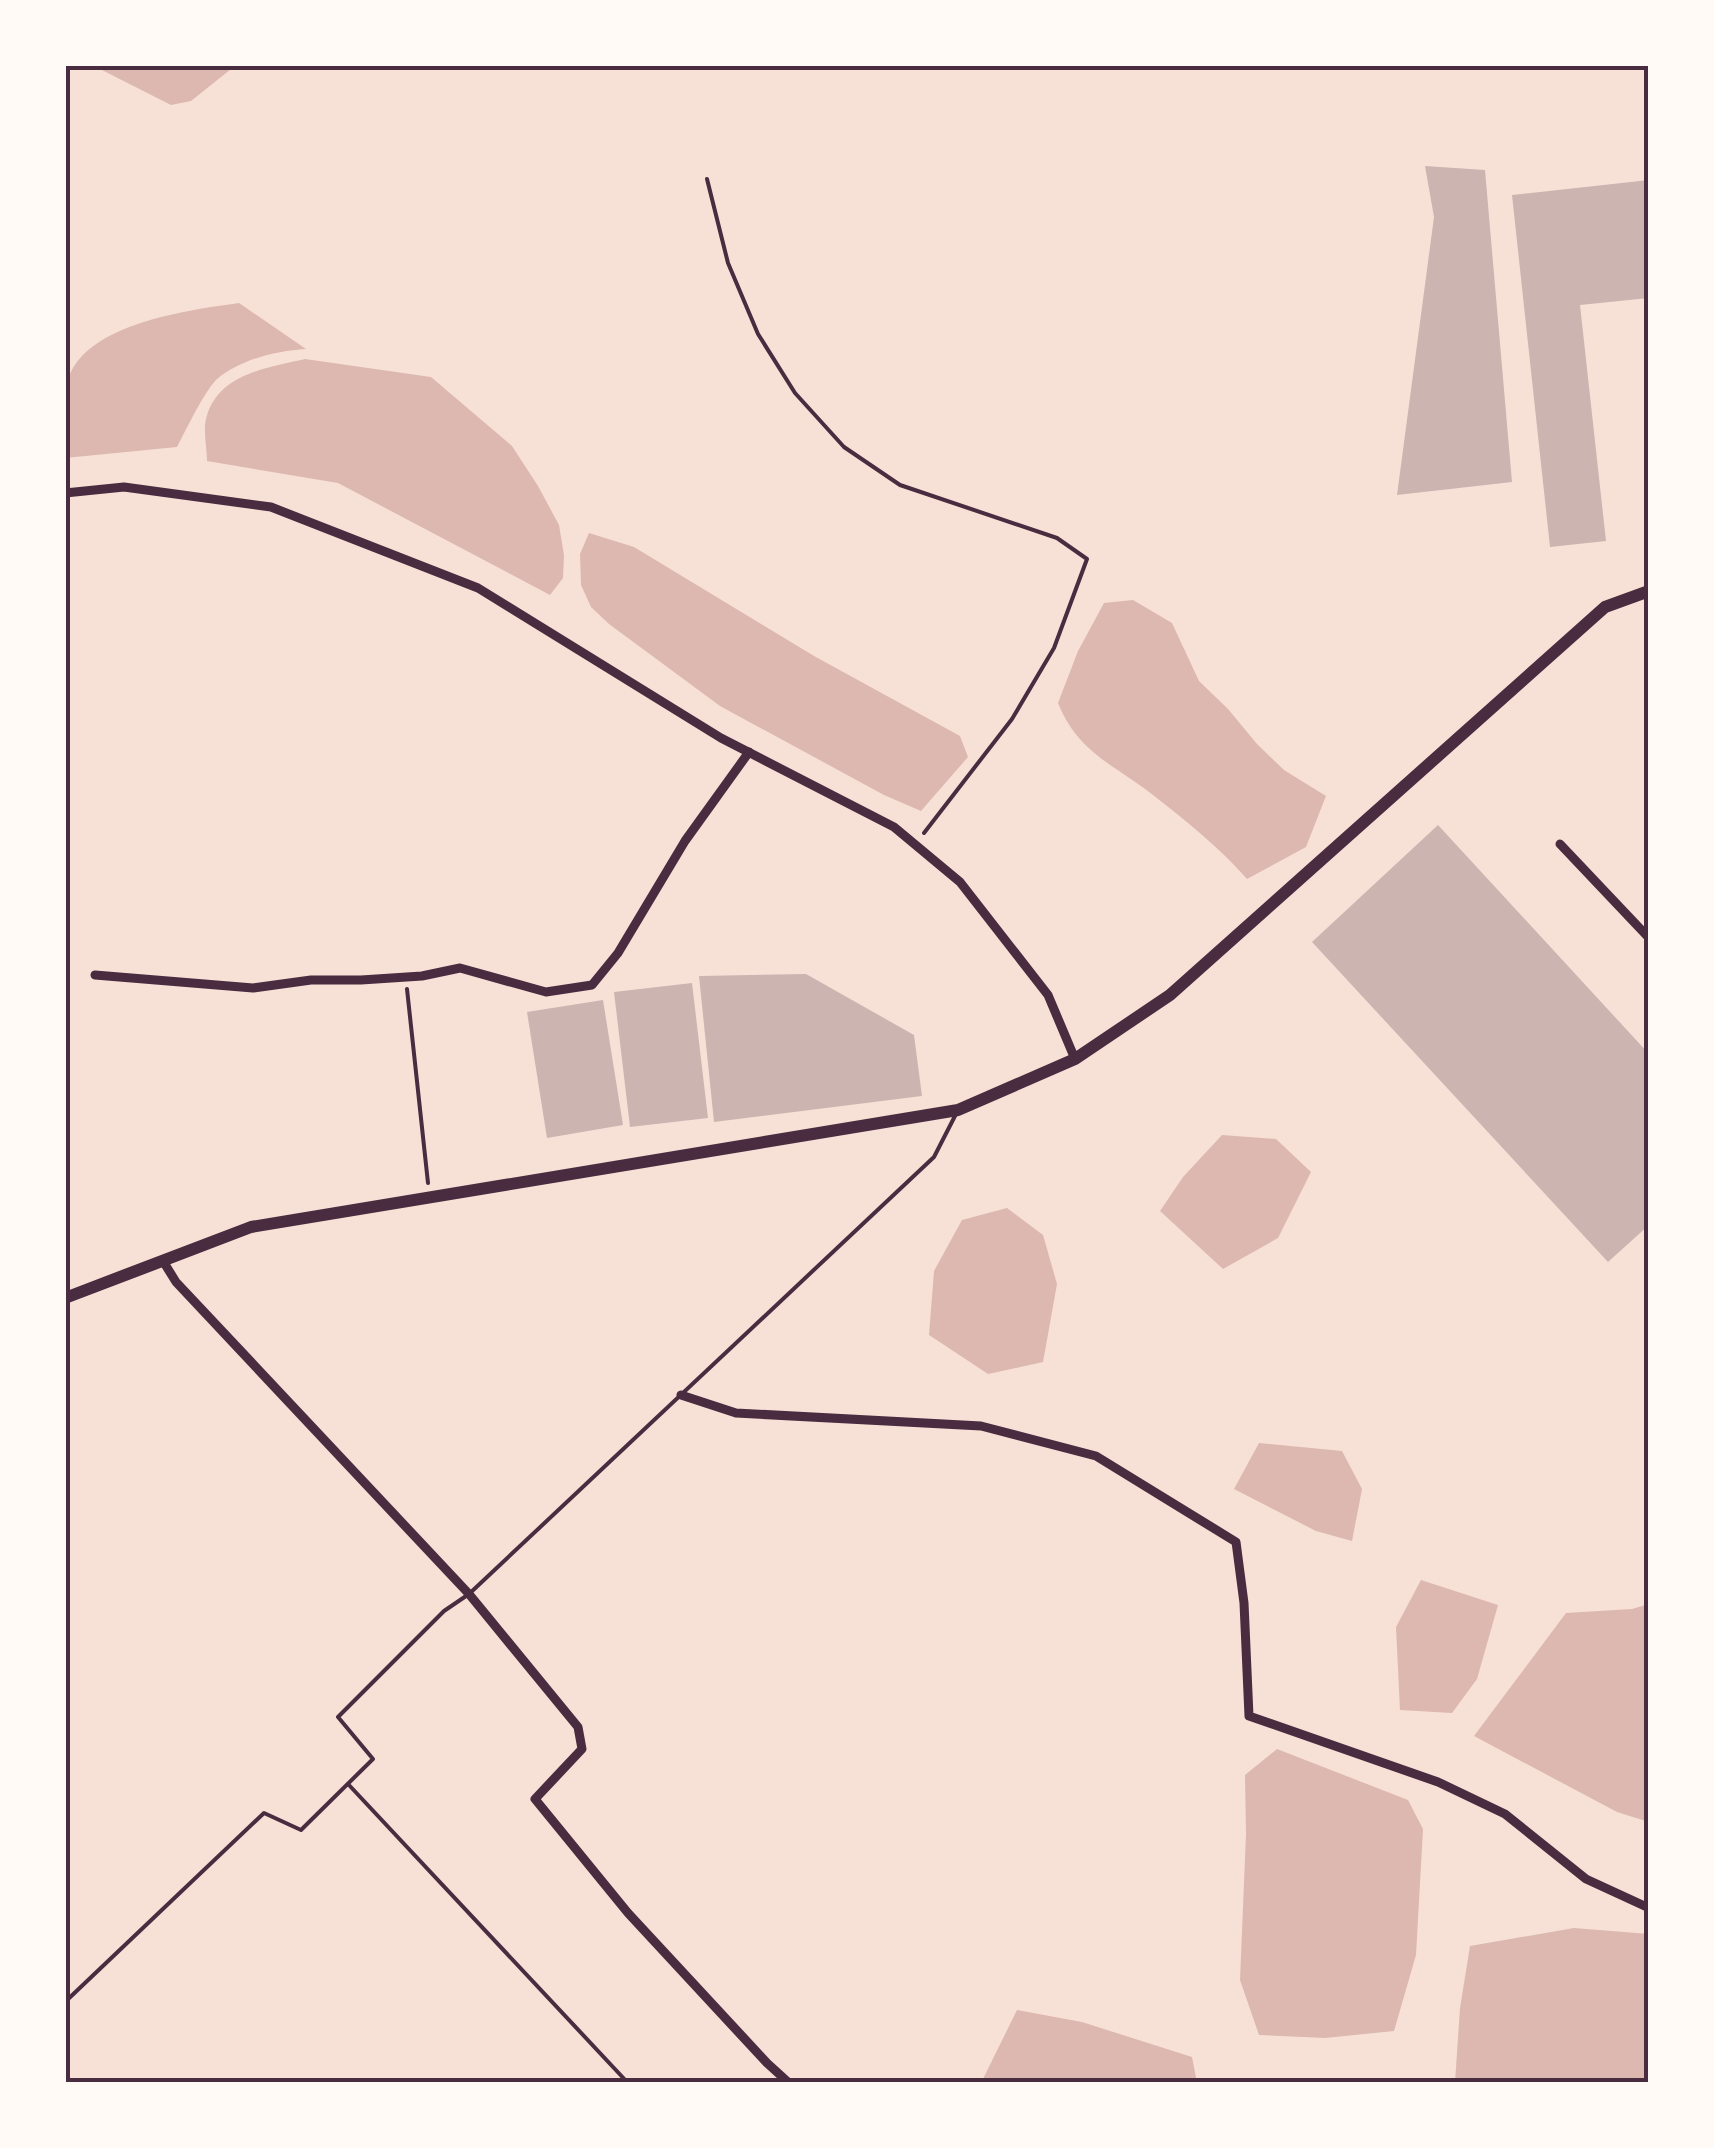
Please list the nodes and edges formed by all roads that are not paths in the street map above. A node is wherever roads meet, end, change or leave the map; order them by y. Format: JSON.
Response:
{"nodes":[{"id":1,"x":65,"y":493,"type":"edge"},
{"id":2,"x":1649,"y":590,"type":"edge"},
{"id":3,"x":750,"y":752,"type":"junction"},
{"id":4,"x":1560,"y":844,"type":"dead end"},
{"id":5,"x":1649,"y":938,"type":"edge"},
{"id":6,"x":95,"y":975,"type":"dead end"},
{"id":7,"x":1076,"y":1059,"type":"junction"},
{"id":8,"x":958,"y":1110,"type":"junction"},
{"id":9,"x":163,"y":1261,"type":"junction"},
{"id":10,"x":65,"y":1298,"type":"edge"},
{"id":11,"x":681,"y":1394,"type":"junction"},
{"id":12,"x":469,"y":1594,"type":"junction"},
{"id":13,"x":348,"y":1784,"type":"junction"},
{"id":14,"x":1649,"y":1908,"type":"edge"},
{"id":15,"x":65,"y":2002,"type":"edge"},
{"id":16,"x":628,"y":2083,"type":"edge"},
{"id":17,"x":789,"y":2083,"type":"edge"}],
"edges":[{"from":1,"to":3,"type":"street"},
{"from":2,"to":7,"type":"main road"},
{"from":3,"to":6,"type":"street"},
{"from":3,"to":7,"type":"street"},
{"from":4,"to":5,"type":"street"},
{"from":7,"to":8,"type":"main road"},
{"from":8,"to":9,"type":"main road"},
{"from":8,"to":11,"type":"lane"},
{"from":9,"to":10,"type":"main road"},
{"from":9,"to":12,"type":"street"},
{"from":11,"to":12,"type":"lane"},
{"from":11,"to":14,"type":"street"},
{"from":12,"to":13,"type":"lane"},
{"from":12,"to":17,"type":"street"},
{"from":13,"to":15,"type":"lane"},
{"from":13,"to":16,"type":"lane"}]}
